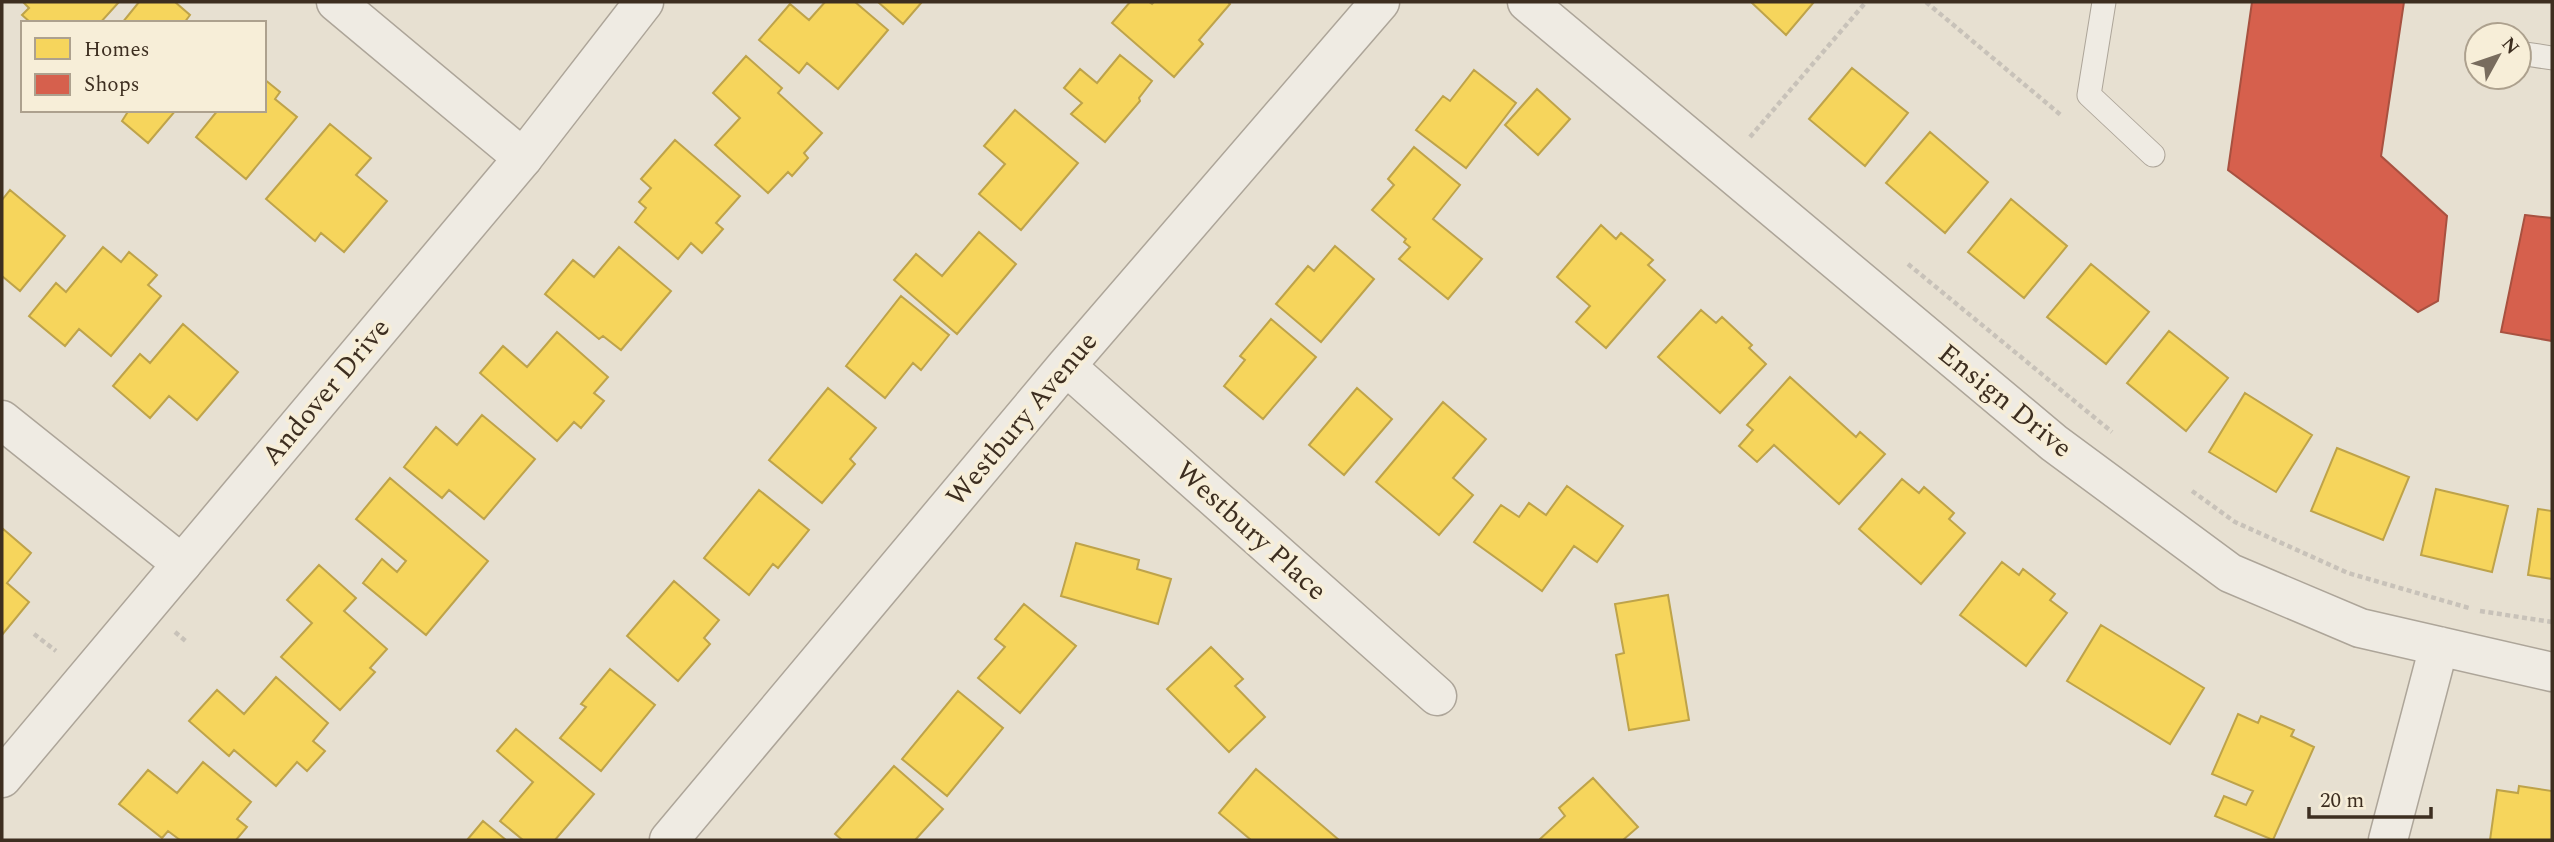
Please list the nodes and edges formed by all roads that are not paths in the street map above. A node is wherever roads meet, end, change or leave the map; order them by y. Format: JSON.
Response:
{"nodes":[{"id":1,"x":336,"y":2,"type":"edge"},
{"id":2,"x":644,"y":2,"type":"edge"},
{"id":3,"x":1380,"y":2,"type":"edge"},
{"id":4,"x":1527,"y":2,"type":"edge"},
{"id":5,"x":2104,"y":2,"type":"edge"},
{"id":6,"x":2533,"y":55,"type":"edge"},
{"id":7,"x":2552,"y":58,"type":"edge"},
{"id":8,"x":2153,"y":155,"type":"dead end"},
{"id":9,"x":523,"y":158,"type":"junction"},
{"id":10,"x":1066,"y":366,"type":"junction"},
{"id":11,"x":2,"y":420,"type":"edge"},
{"id":12,"x":182,"y":564,"type":"junction"},
{"id":13,"x":2439,"y":646,"type":"junction"},
{"id":14,"x":2552,"y":672,"type":"edge"},
{"id":15,"x":1437,"y":695,"type":"dead end"},
{"id":16,"x":2,"y":778,"type":"edge"},
{"id":17,"x":686,"y":834,"type":"edge"},
{"id":18,"x":2388,"y":840,"type":"edge"}],
"edges":[{"from":1,"to":9,"type":"street"},
{"from":2,"to":9,"type":"street","name":"Andover Drive"},
{"from":3,"to":10,"type":"street","name":"Westbury Avenue"},
{"from":4,"to":13,"type":"street","name":"Ensign Drive"},
{"from":5,"to":8,"type":"lane"},
{"from":6,"to":7,"type":"lane"},
{"from":9,"to":12,"type":"street","name":"Andover Drive"},
{"from":10,"to":15,"type":"street","name":"Westbury Place"},
{"from":10,"to":17,"type":"street","name":"Westbury Avenue"},
{"from":11,"to":12,"type":"street"},
{"from":12,"to":16,"type":"street","name":"Andover Drive"},
{"from":13,"to":14,"type":"street","name":"Ensign Drive"},
{"from":13,"to":18,"type":"street"}]}
